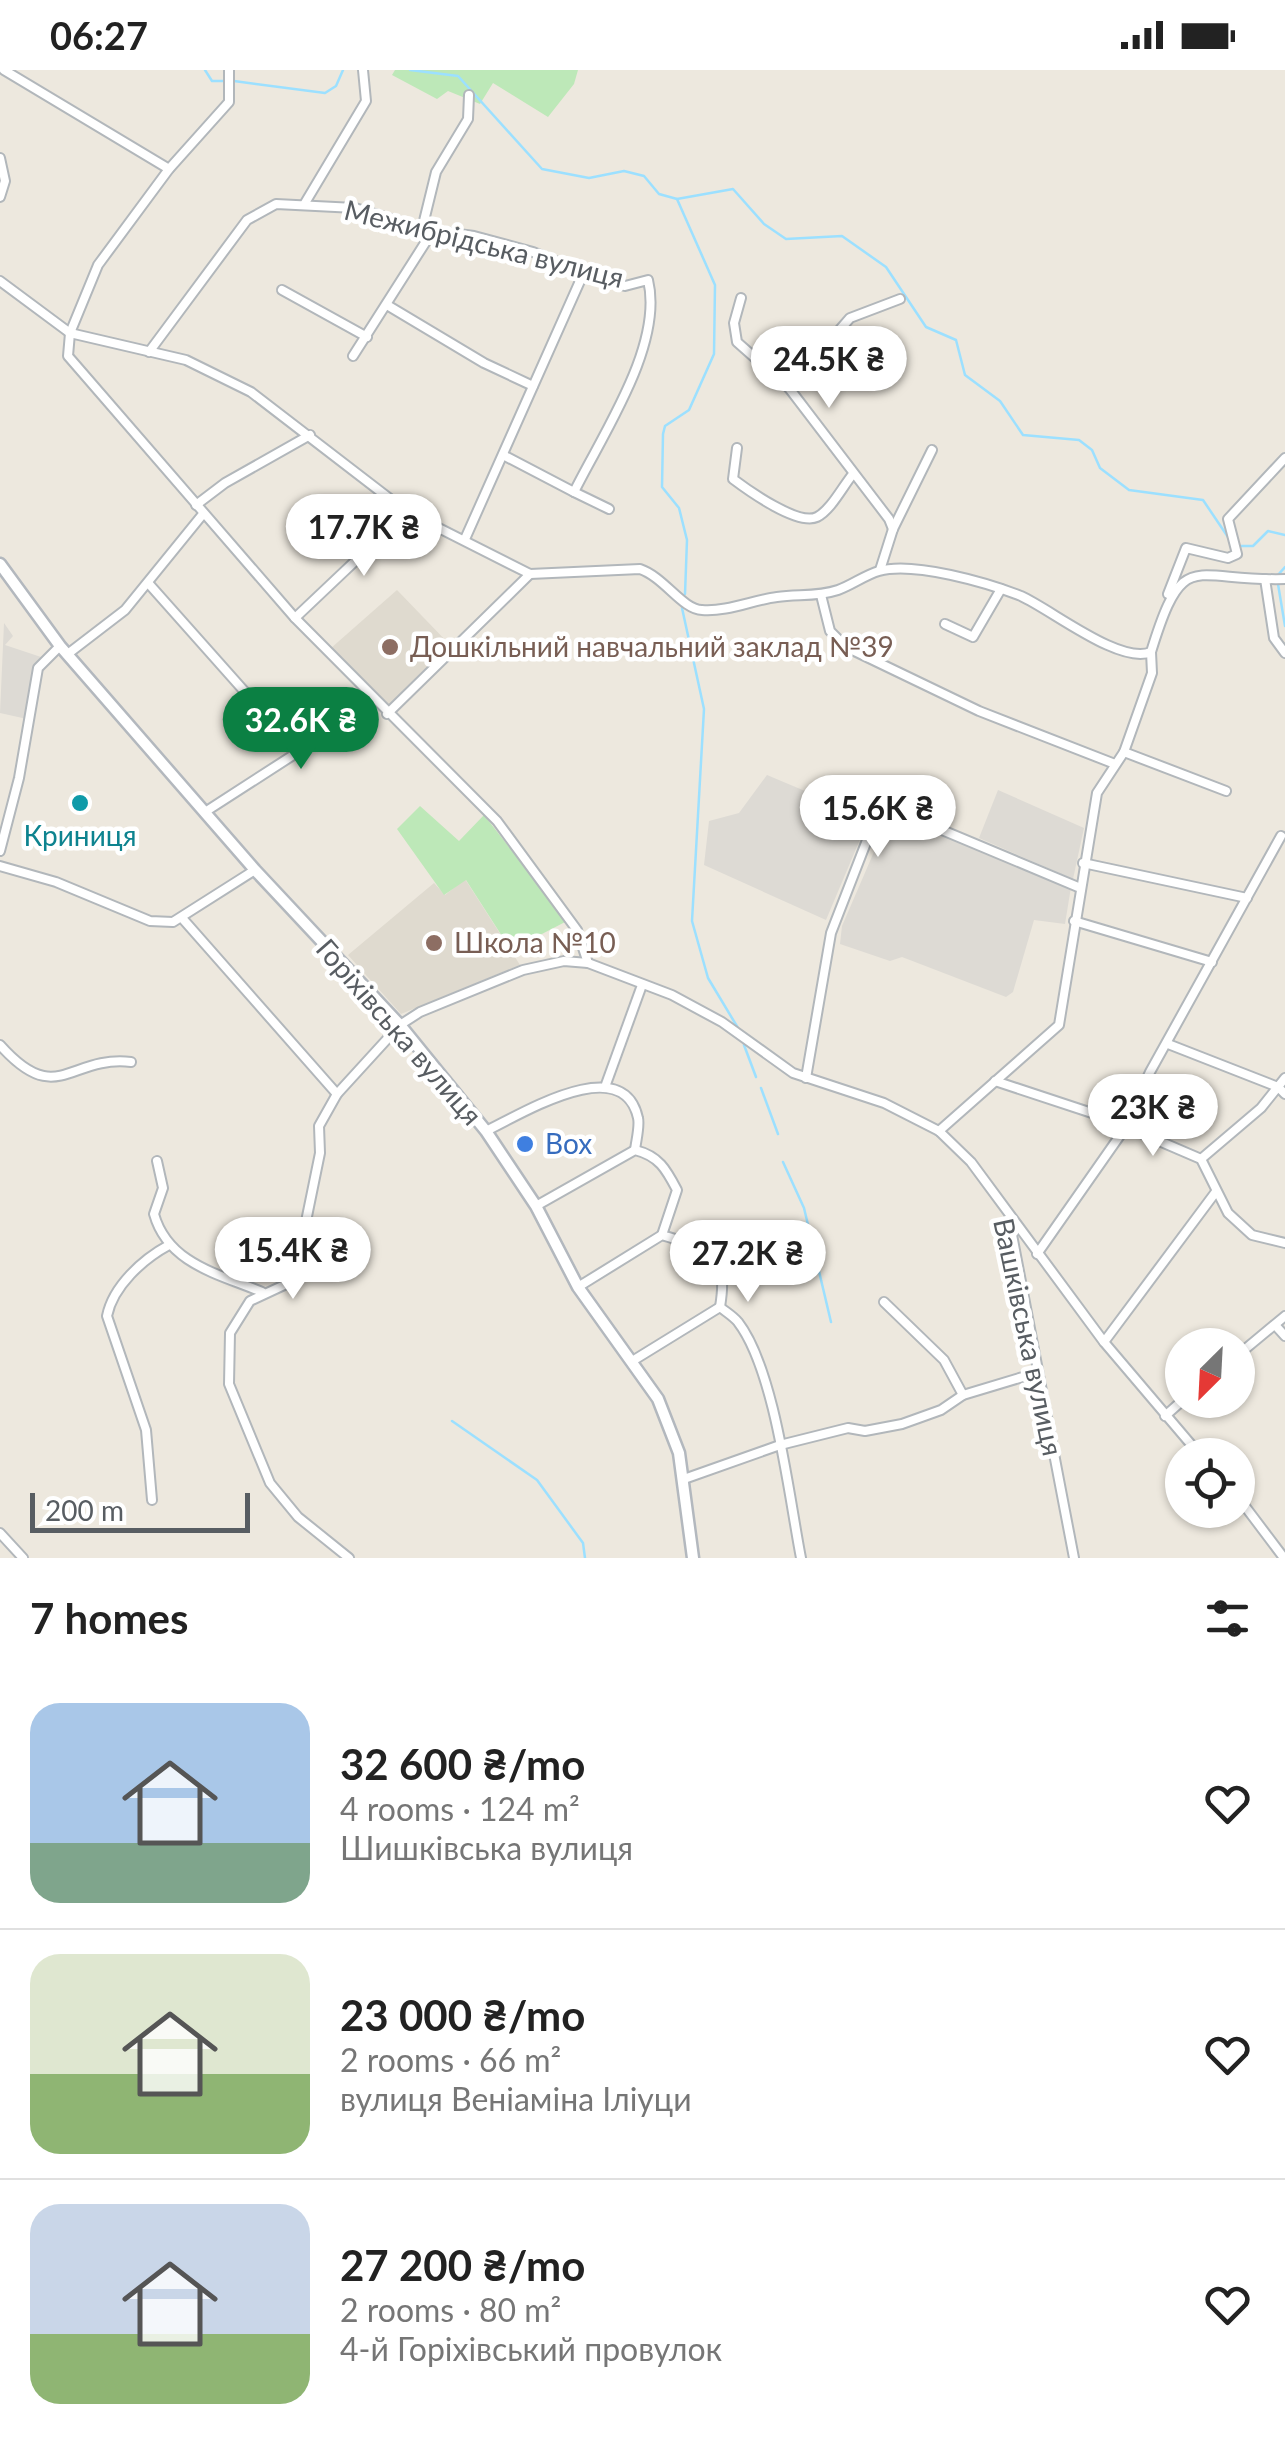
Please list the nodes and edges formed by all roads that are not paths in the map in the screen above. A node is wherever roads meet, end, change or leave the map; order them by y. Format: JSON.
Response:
{"nodes":[{"id":1,"x":4,"y":70,"type":"edge"},
{"id":2,"x":363,"y":70,"type":"edge"},
{"id":3,"x":229,"y":77,"type":"edge"},
{"id":4,"x":469,"y":95,"type":"dead end"},
{"id":5,"x":0,"y":158,"type":"edge"},
{"id":6,"x":169,"y":168,"type":"junction"},
{"id":7,"x":0,"y":197,"type":"edge"},
{"id":8,"x":305,"y":203,"type":"junction"},
{"id":9,"x":424,"y":230,"type":"junction"},
{"id":10,"x":584,"y":272,"type":"junction"},
{"id":11,"x":0,"y":281,"type":"edge"},
{"id":12,"x":282,"y":290,"type":"dead end"},
{"id":13,"x":741,"y":298,"type":"dead end"},
{"id":14,"x":900,"y":299,"type":"dead end"},
{"id":15,"x":387,"y":304,"type":"junction"},
{"id":16,"x":70,"y":333,"type":"junction"},
{"id":17,"x":367,"y":336,"type":"junction"},
{"id":18,"x":149,"y":352,"type":"junction"},
{"id":19,"x":353,"y":356,"type":"dead end"},
{"id":20,"x":533,"y":386,"type":"junction"},
{"id":21,"x":788,"y":388,"type":"junction"},
{"id":22,"x":310,"y":435,"type":"junction"},
{"id":23,"x":738,"y":448,"type":"dead end"},
{"id":24,"x":932,"y":450,"type":"dead end"},
{"id":25,"x":502,"y":454,"type":"junction"},
{"id":26,"x":1285,"y":458,"type":"edge"},
{"id":27,"x":852,"y":474,"type":"junction"},
{"id":28,"x":574,"y":492,"type":"junction"},
{"id":29,"x":196,"y":505,"type":"junction"},
{"id":30,"x":610,"y":509,"type":"dead end"},
{"id":31,"x":407,"y":512,"type":"junction"},
{"id":32,"x":203,"y":514,"type":"junction"},
{"id":33,"x":892,"y":529,"type":"junction"},
{"id":34,"x":465,"y":539,"type":"junction"},
{"id":35,"x":0,"y":564,"type":"edge"},
{"id":36,"x":880,"y":570,"type":"junction"},
{"id":37,"x":530,"y":574,"type":"junction"},
{"id":38,"x":1268,"y":579,"type":"junction"},
{"id":39,"x":1285,"y":579,"type":"edge"},
{"id":40,"x":149,"y":584,"type":"junction"},
{"id":41,"x":1001,"y":589,"type":"junction"},
{"id":42,"x":821,"y":595,"type":"junction"},
{"id":43,"x":1167,"y":599,"type":"junction"},
{"id":44,"x":295,"y":618,"type":"junction"},
{"id":45,"x":945,"y":624,"type":"dead end"},
{"id":46,"x":65,"y":650,"type":"junction"},
{"id":47,"x":1151,"y":652,"type":"junction"},
{"id":48,"x":1285,"y":653,"type":"edge"},
{"id":49,"x":368,"y":697,"type":"junction"},
{"id":50,"x":387,"y":714,"type":"junction"},
{"id":51,"x":234,"y":725,"type":"dead end"},
{"id":52,"x":1124,"y":752,"type":"junction"},
{"id":53,"x":1115,"y":764,"type":"junction"},
{"id":54,"x":1226,"y":791,"type":"dead end"},
{"id":55,"x":205,"y":812,"type":"junction"},
{"id":56,"x":1281,"y":836,"type":"dead end"},
{"id":57,"x":0,"y":851,"type":"edge"},
{"id":58,"x":1082,"y":863,"type":"junction"},
{"id":59,"x":0,"y":866,"type":"edge"},
{"id":60,"x":255,"y":870,"type":"junction"},
{"id":61,"x":1078,"y":887,"type":"junction"},
{"id":62,"x":1247,"y":898,"type":"junction"},
{"id":63,"x":182,"y":918,"type":"junction"},
{"id":64,"x":1074,"y":921,"type":"junction"},
{"id":65,"x":1212,"y":962,"type":"junction"},
{"id":66,"x":588,"y":963,"type":"junction"},
{"id":67,"x":642,"y":986,"type":"junction"},
{"id":68,"x":400,"y":1025,"type":"junction"},
{"id":69,"x":0,"y":1044,"type":"edge"},
{"id":70,"x":1168,"y":1044,"type":"junction"},
{"id":71,"x":131,"y":1062,"type":"dead end"},
{"id":72,"x":806,"y":1078,"type":"junction"},
{"id":73,"x":1285,"y":1078,"type":"edge"},
{"id":74,"x":995,"y":1081,"type":"junction"},
{"id":75,"x":605,"y":1087,"type":"junction"},
{"id":76,"x":1282,"y":1090,"type":"edge"},
{"id":77,"x":337,"y":1094,"type":"junction"},
{"id":78,"x":1124,"y":1126,"type":"junction"},
{"id":79,"x":486,"y":1131,"type":"junction"},
{"id":80,"x":939,"y":1131,"type":"junction"},
{"id":81,"x":635,"y":1150,"type":"junction"},
{"id":82,"x":1201,"y":1159,"type":"junction"},
{"id":83,"x":157,"y":1161,"type":"dead end"},
{"id":84,"x":1215,"y":1192,"type":"junction"},
{"id":85,"x":536,"y":1206,"type":"junction"},
{"id":86,"x":1008,"y":1216,"type":"junction"},
{"id":87,"x":662,"y":1235,"type":"junction"},
{"id":88,"x":1285,"y":1243,"type":"edge"},
{"id":89,"x":169,"y":1245,"type":"junction"},
{"id":90,"x":1036,"y":1254,"type":"junction"},
{"id":91,"x":578,"y":1287,"type":"junction"},
{"id":92,"x":262,"y":1292,"type":"junction"},
{"id":93,"x":884,"y":1302,"type":"dead end"},
{"id":94,"x":720,"y":1307,"type":"junction"},
{"id":95,"x":1285,"y":1316,"type":"edge"},
{"id":96,"x":1274,"y":1324,"type":"junction"},
{"id":97,"x":1285,"y":1336,"type":"edge"},
{"id":98,"x":1255,"y":1340,"type":"edge"},
{"id":99,"x":1104,"y":1342,"type":"junction"},
{"id":100,"x":634,"y":1360,"type":"junction"},
{"id":101,"x":1036,"y":1373,"type":"junction"},
{"id":102,"x":964,"y":1395,"type":"junction"},
{"id":103,"x":1164,"y":1416,"type":"joint"},
{"id":104,"x":1184,"y":1438,"type":"edge"},
{"id":105,"x":780,"y":1445,"type":"junction"},
{"id":106,"x":684,"y":1479,"type":"junction"},
{"id":107,"x":152,"y":1500,"type":"dead end"},
{"id":108,"x":1255,"y":1520,"type":"edge"},
{"id":109,"x":0,"y":1533,"type":"edge"},
{"id":110,"x":23,"y":1558,"type":"edge"},
{"id":111,"x":349,"y":1558,"type":"edge"},
{"id":112,"x":693,"y":1558,"type":"edge"},
{"id":113,"x":801,"y":1558,"type":"edge"},
{"id":114,"x":1074,"y":1558,"type":"edge"},
{"id":115,"x":1284,"y":1558,"type":"edge"}],
"edges":[{"from":1,"to":6,"type":"street"},
{"from":2,"to":8,"type":"street"},
{"from":3,"to":6,"type":"street"},
{"from":4,"to":9,"type":"street"},
{"from":5,"to":7,"type":"street"},
{"from":6,"to":16,"type":"street"},
{"from":8,"to":9,"type":"street","name":"Межибрідська вулиця"},
{"from":8,"to":18,"type":"street","name":"Межибрідська вулиця"},
{"from":9,"to":10,"type":"street","name":"Межибрідська вулиця"},
{"from":9,"to":15,"type":"street"},
{"from":10,"to":20,"type":"street"},
{"from":10,"to":28,"type":"street","name":"Межибрідська вулиця"},
{"from":11,"to":16,"type":"street"},
{"from":12,"to":17,"type":"street"},
{"from":13,"to":21,"type":"street"},
{"from":14,"to":21,"type":"street"},
{"from":15,"to":17,"type":"street"},
{"from":15,"to":20,"type":"street"},
{"from":16,"to":18,"type":"street"},
{"from":16,"to":29,"type":"street"},
{"from":17,"to":19,"type":"street"},
{"from":18,"to":22,"type":"street"},
{"from":20,"to":25,"type":"street"},
{"from":21,"to":27,"type":"street"},
{"from":22,"to":29,"type":"street"},
{"from":22,"to":31,"type":"street"},
{"from":23,"to":27,"type":"street"},
{"from":24,"to":33,"type":"street"},
{"from":25,"to":28,"type":"street"},
{"from":25,"to":34,"type":"street"},
{"from":26,"to":43,"type":"street"},
{"from":27,"to":33,"type":"street"},
{"from":28,"to":30,"type":"street"},
{"from":29,"to":32,"type":"street"},
{"from":31,"to":34,"type":"street"},
{"from":31,"to":44,"type":"street"},
{"from":32,"to":40,"type":"street"},
{"from":32,"to":44,"type":"street"},
{"from":33,"to":36,"type":"street"},
{"from":34,"to":37,"type":"street"},
{"from":35,"to":46,"type":"street","name":"Горіхівська вулиця"},
{"from":36,"to":41,"type":"street"},
{"from":36,"to":42,"type":"street"},
{"from":37,"to":42,"type":"street"},
{"from":37,"to":50,"type":"street"},
{"from":38,"to":39,"type":"street"},
{"from":38,"to":43,"type":"street"},
{"from":38,"to":48,"type":"street"},
{"from":40,"to":46,"type":"street"},
{"from":40,"to":51,"type":"street"},
{"from":41,"to":45,"type":"street"},
{"from":41,"to":47,"type":"street"},
{"from":42,"to":53,"type":"street"},
{"from":43,"to":47,"type":"street"},
{"from":44,"to":49,"type":"street"},
{"from":46,"to":55,"type":"street","name":"Горіхівська вулиця"},
{"from":46,"to":57,"type":"street"},
{"from":47,"to":52,"type":"street"},
{"from":49,"to":50,"type":"street"},
{"from":49,"to":55,"type":"street"},
{"from":50,"to":66,"type":"street"},
{"from":52,"to":53,"type":"street"},
{"from":52,"to":54,"type":"street"},
{"from":53,"to":58,"type":"street"},
{"from":55,"to":60,"type":"street","name":"Горіхівська вулиця"},
{"from":56,"to":62,"type":"street"},
{"from":58,"to":61,"type":"street"},
{"from":58,"to":62,"type":"street"},
{"from":59,"to":63,"type":"street"},
{"from":60,"to":63,"type":"street"},
{"from":60,"to":68,"type":"street","name":"Горіхівська вулиця"},
{"from":61,"to":64,"type":"street"},
{"from":61,"to":72,"type":"street"},
{"from":62,"to":65,"type":"street"},
{"from":63,"to":77,"type":"street"},
{"from":64,"to":65,"type":"street"},
{"from":64,"to":74,"type":"street"},
{"from":65,"to":70,"type":"street"},
{"from":66,"to":67,"type":"street","name":"Вашківська вулиця"},
{"from":66,"to":68,"type":"street","name":"Вашківська вулиця"},
{"from":67,"to":72,"type":"street","name":"Вашківська вулиця"},
{"from":67,"to":75,"type":"street"},
{"from":68,"to":77,"type":"street"},
{"from":68,"to":79,"type":"street","name":"Горіхівська вулиця"},
{"from":69,"to":71,"type":"street"},
{"from":70,"to":76,"type":"street"},
{"from":70,"to":78,"type":"street"},
{"from":72,"to":80,"type":"street","name":"Вашківська вулиця"},
{"from":73,"to":76,"type":"street"},
{"from":74,"to":78,"type":"street"},
{"from":74,"to":80,"type":"street"},
{"from":75,"to":79,"type":"street"},
{"from":75,"to":81,"type":"street"},
{"from":76,"to":82,"type":"street"},
{"from":77,"to":92,"type":"street"},
{"from":78,"to":82,"type":"street"},
{"from":78,"to":90,"type":"street"},
{"from":79,"to":85,"type":"street","name":"Горіхівська вулиця"},
{"from":80,"to":86,"type":"street","name":"Вашківська вулиця"},
{"from":81,"to":85,"type":"street"},
{"from":81,"to":87,"type":"street"},
{"from":82,"to":84,"type":"street"},
{"from":83,"to":89,"type":"street"},
{"from":84,"to":88,"type":"street"},
{"from":84,"to":99,"type":"street"},
{"from":85,"to":91,"type":"street","name":"Горіхівська вулиця"},
{"from":86,"to":90,"type":"street"},
{"from":86,"to":101,"type":"street","name":"Вашківська вулиця"},
{"from":87,"to":91,"type":"street"},
{"from":87,"to":94,"type":"street"},
{"from":89,"to":92,"type":"street"},
{"from":89,"to":107,"type":"street"},
{"from":90,"to":99,"type":"street"},
{"from":91,"to":100,"type":"street","name":"Горіхівська вулиця"},
{"from":92,"to":111,"type":"street"},
{"from":93,"to":102,"type":"street"},
{"from":94,"to":100,"type":"street"},
{"from":94,"to":105,"type":"street"},
{"from":95,"to":96,"type":"street"},
{"from":96,"to":97,"type":"street"},
{"from":96,"to":98,"type":"street"},
{"from":99,"to":103,"type":"street"},
{"from":100,"to":106,"type":"street","name":"Горіхівська вулиця"},
{"from":101,"to":102,"type":"street"},
{"from":101,"to":114,"type":"street","name":"Вашківська вулиця"},
{"from":102,"to":105,"type":"street"},
{"from":103,"to":104,"type":"street"},
{"from":105,"to":106,"type":"street"},
{"from":105,"to":113,"type":"street"},
{"from":106,"to":112,"type":"street","name":"Горіхівська вулиця"},
{"from":108,"to":115,"type":"street"},
{"from":109,"to":110,"type":"street"}]}
